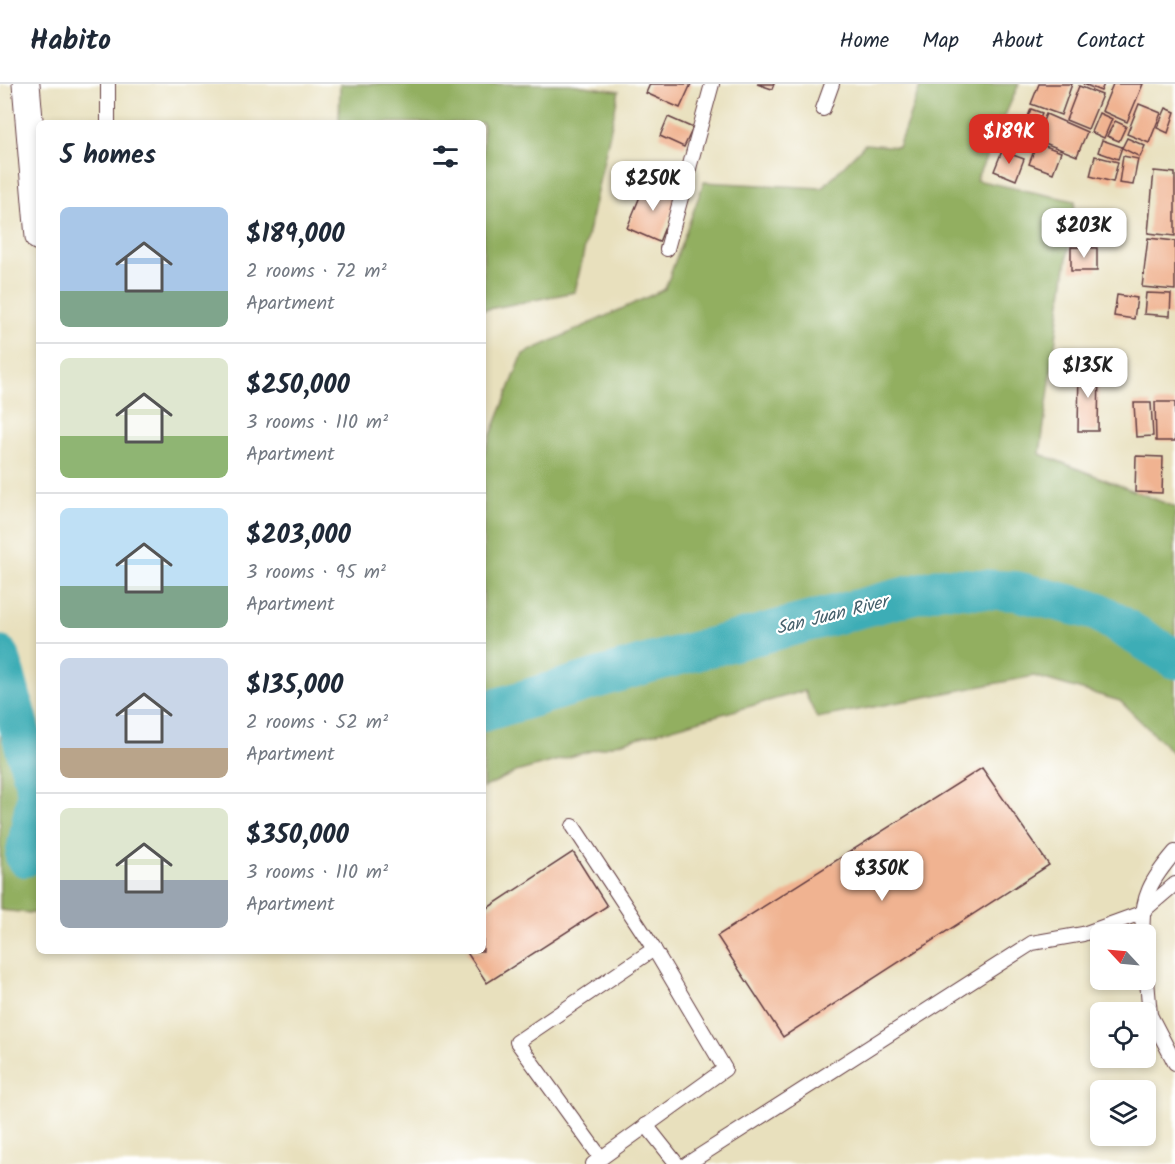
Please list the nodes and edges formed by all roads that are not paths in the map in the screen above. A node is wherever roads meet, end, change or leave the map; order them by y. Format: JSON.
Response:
{"nodes":[{"id":1,"x":26,"y":84,"type":"edge"},
{"id":2,"x":108,"y":84,"type":"edge"},
{"id":3,"x":712,"y":84,"type":"edge"},
{"id":4,"x":832,"y":84,"type":"edge"},
{"id":5,"x":823,"y":109,"type":"dead end"},
{"id":6,"x":108,"y":120,"type":"edge"},
{"id":7,"x":36,"y":202,"type":"edge"},
{"id":8,"x":667,"y":249,"type":"dead end"},
{"id":9,"x":573,"y":826,"type":"dead end"},
{"id":10,"x":1175,"y":852,"type":"edge"},
{"id":11,"x":1175,"y":884,"type":"edge"},
{"id":12,"x":1141,"y":913,"type":"junction"},
{"id":13,"x":1142,"y":924,"type":"edge"},
{"id":14,"x":654,"y":949,"type":"junction"},
{"id":15,"x":1148,"y":990,"type":"edge"},
{"id":16,"x":1175,"y":1063,"type":"edge"},
{"id":17,"x":646,"y":1125,"type":"junction"},
{"id":18,"x":597,"y":1161,"type":"edge"},
{"id":19,"x":677,"y":1164,"type":"edge"},
{"id":20,"x":687,"y":1164,"type":"edge"}],
"edges":[{"from":1,"to":7,"type":"street"},
{"from":2,"to":6,"type":"lane"},
{"from":3,"to":8,"type":"lane"},
{"from":4,"to":5,"type":"lane"},
{"from":9,"to":14,"type":"lane"},
{"from":10,"to":12,"type":"lane"},
{"from":11,"to":12,"type":"lane"},
{"from":12,"to":13,"type":"lane"},
{"from":12,"to":20,"type":"lane"},
{"from":14,"to":17,"type":"lane"},
{"from":14,"to":18,"type":"lane"},
{"from":15,"to":16,"type":"lane"},
{"from":17,"to":18,"type":"lane"},
{"from":17,"to":19,"type":"lane"}]}
